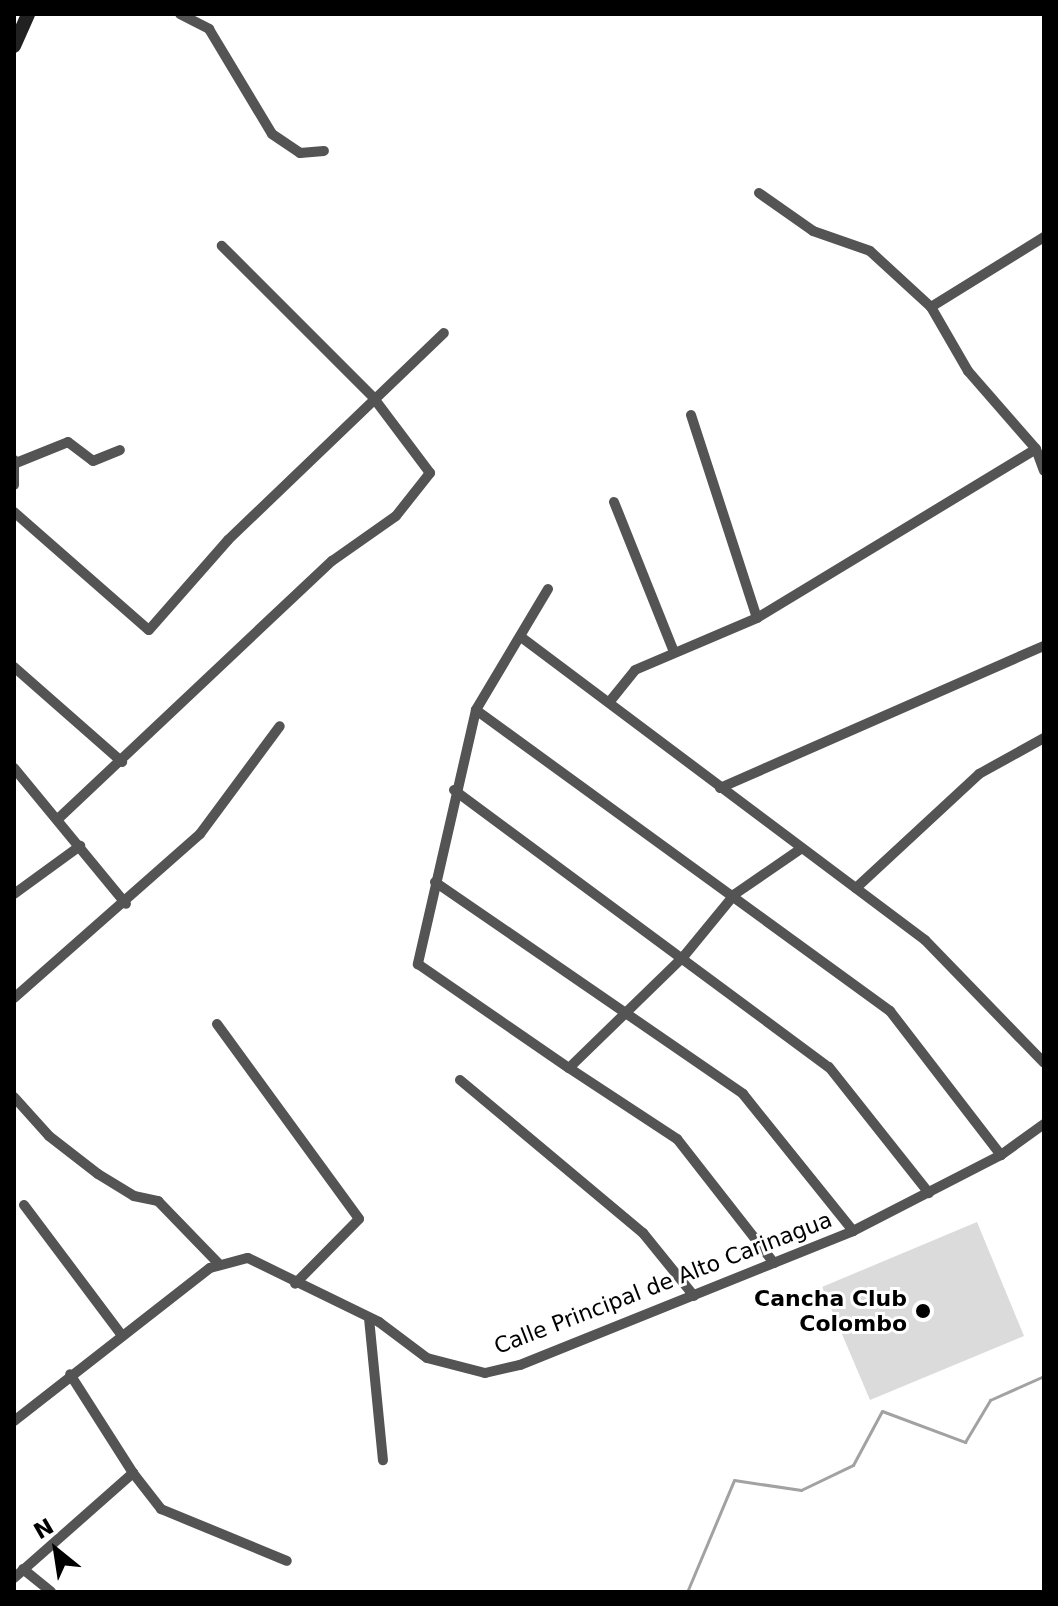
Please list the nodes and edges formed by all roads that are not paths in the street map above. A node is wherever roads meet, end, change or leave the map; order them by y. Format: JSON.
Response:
{"nodes":[{"id":1,"x":28,"y":14,"type":"edge"},
{"id":2,"x":180,"y":14,"type":"edge"},
{"id":3,"x":195,"y":17,"type":"edge"},
{"id":4,"x":14,"y":46,"type":"edge"},
{"id":5,"x":324,"y":151,"type":"dead end"},
{"id":6,"x":759,"y":193,"type":"dead end"},
{"id":7,"x":1044,"y":237,"type":"edge"},
{"id":8,"x":222,"y":246,"type":"dead end"},
{"id":9,"x":931,"y":307,"type":"junction"},
{"id":10,"x":444,"y":333,"type":"dead end"},
{"id":11,"x":373,"y":397,"type":"junction"},
{"id":12,"x":691,"y":415,"type":"dead end"},
{"id":13,"x":1036,"y":449,"type":"junction"},
{"id":14,"x":120,"y":450,"type":"dead end"},
{"id":15,"x":15,"y":462,"type":"edge"},
{"id":16,"x":1044,"y":471,"type":"edge"},
{"id":17,"x":14,"y":485,"type":"edge"},
{"id":18,"x":614,"y":502,"type":"dead end"},
{"id":19,"x":14,"y":512,"type":"edge"},
{"id":20,"x":548,"y":589,"type":"dead end"},
{"id":21,"x":757,"y":618,"type":"junction"},
{"id":22,"x":521,"y":637,"type":"junction"},
{"id":23,"x":1044,"y":646,"type":"edge"},
{"id":24,"x":674,"y":652,"type":"junction"},
{"id":25,"x":14,"y":667,"type":"edge"},
{"id":26,"x":611,"y":700,"type":"junction"},
{"id":27,"x":476,"y":710,"type":"junction"},
{"id":28,"x":280,"y":726,"type":"dead end"},
{"id":29,"x":1044,"y":738,"type":"edge"},
{"id":30,"x":122,"y":762,"type":"junction"},
{"id":31,"x":14,"y":768,"type":"edge"},
{"id":32,"x":720,"y":788,"type":"junction"},
{"id":33,"x":454,"y":790,"type":"junction"},
{"id":34,"x":59,"y":818,"type":"junction"},
{"id":35,"x":80,"y":846,"type":"junction"},
{"id":36,"x":799,"y":850,"type":"junction"},
{"id":37,"x":435,"y":882,"type":"junction"},
{"id":38,"x":856,"y":888,"type":"junction"},
{"id":39,"x":14,"y":894,"type":"edge"},
{"id":40,"x":735,"y":894,"type":"junction"},
{"id":41,"x":126,"y":904,"type":"junction"},
{"id":42,"x":684,"y":956,"type":"junction"},
{"id":43,"x":14,"y":998,"type":"edge"},
{"id":44,"x":628,"y":1013,"type":"junction"},
{"id":45,"x":217,"y":1024,"type":"dead end"},
{"id":46,"x":1044,"y":1063,"type":"edge"},
{"id":47,"x":569,"y":1068,"type":"junction"},
{"id":48,"x":460,"y":1080,"type":"dead end"},
{"id":49,"x":14,"y":1097,"type":"edge"},
{"id":50,"x":1044,"y":1124,"type":"edge"},
{"id":51,"x":1001,"y":1155,"type":"junction"},
{"id":52,"x":929,"y":1193,"type":"junction"},
{"id":53,"x":24,"y":1205,"type":"dead end"},
{"id":54,"x":853,"y":1231,"type":"junction"},
{"id":55,"x":774,"y":1263,"type":"junction"},
{"id":56,"x":220,"y":1265,"type":"junction"},
{"id":57,"x":295,"y":1284,"type":"junction"},
{"id":58,"x":694,"y":1296,"type":"junction"},
{"id":59,"x":369,"y":1318,"type":"junction"},
{"id":60,"x":120,"y":1333,"type":"junction"},
{"id":61,"x":70,"y":1374,"type":"junction"},
{"id":62,"x":14,"y":1421,"type":"edge"},
{"id":63,"x":383,"y":1460,"type":"dead end"},
{"id":64,"x":133,"y":1473,"type":"junction"},
{"id":65,"x":287,"y":1561,"type":"dead end"},
{"id":66,"x":23,"y":1569,"type":"junction"},
{"id":67,"x":14,"y":1578,"type":"edge"},
{"id":68,"x":51,"y":1592,"type":"edge"}],
"edges":[{"from":1,"to":4,"type":"street"},
{"from":2,"to":3,"type":"street"},
{"from":3,"to":5,"type":"street"},
{"from":6,"to":9,"type":"street"},
{"from":7,"to":9,"type":"street"},
{"from":8,"to":11,"type":"street"},
{"from":9,"to":13,"type":"street"},
{"from":10,"to":11,"type":"street"},
{"from":11,"to":19,"type":"street"},
{"from":11,"to":30,"type":"street"},
{"from":12,"to":21,"type":"street"},
{"from":13,"to":16,"type":"street"},
{"from":13,"to":21,"type":"street"},
{"from":14,"to":15,"type":"street"},
{"from":15,"to":17,"type":"street"},
{"from":18,"to":24,"type":"street"},
{"from":20,"to":22,"type":"street"},
{"from":21,"to":24,"type":"street"},
{"from":22,"to":26,"type":"street"},
{"from":22,"to":27,"type":"street"},
{"from":23,"to":32,"type":"street"},
{"from":24,"to":26,"type":"street"},
{"from":25,"to":30,"type":"street"},
{"from":26,"to":32,"type":"street"},
{"from":27,"to":33,"type":"street"},
{"from":27,"to":40,"type":"street"},
{"from":28,"to":41,"type":"street"},
{"from":29,"to":38,"type":"street"},
{"from":30,"to":34,"type":"street"},
{"from":31,"to":34,"type":"street"},
{"from":32,"to":36,"type":"street"},
{"from":33,"to":37,"type":"street"},
{"from":33,"to":42,"type":"street"},
{"from":34,"to":35,"type":"street"},
{"from":35,"to":39,"type":"street"},
{"from":35,"to":41,"type":"street"},
{"from":36,"to":38,"type":"street"},
{"from":36,"to":40,"type":"street"},
{"from":37,"to":44,"type":"street"},
{"from":37,"to":47,"type":"street"},
{"from":38,"to":46,"type":"street"},
{"from":40,"to":42,"type":"street"},
{"from":40,"to":51,"type":"street"},
{"from":41,"to":43,"type":"street"},
{"from":42,"to":44,"type":"street"},
{"from":42,"to":52,"type":"street"},
{"from":44,"to":47,"type":"street"},
{"from":44,"to":54,"type":"street"},
{"from":45,"to":57,"type":"street"},
{"from":47,"to":55,"type":"street"},
{"from":48,"to":58,"type":"street"},
{"from":49,"to":56,"type":"street"},
{"from":50,"to":51,"type":"street","name":"Calle Principal de Alto Carinagua"},
{"from":51,"to":52,"type":"street","name":"Calle Principal de Alto Carinagua"},
{"from":52,"to":54,"type":"street","name":"Calle Principal de Alto Carinagua"},
{"from":53,"to":60,"type":"street"},
{"from":54,"to":55,"type":"street","name":"Calle Principal de Alto Carinagua"},
{"from":55,"to":58,"type":"street","name":"Calle Principal de Alto Carinagua"},
{"from":56,"to":57,"type":"street","name":"Calle Principal de Alto Carinagua"},
{"from":56,"to":60,"type":"street"},
{"from":57,"to":59,"type":"street","name":"Calle Principal de Alto Carinagua"},
{"from":58,"to":59,"type":"street","name":"Calle Principal de Alto Carinagua"},
{"from":59,"to":63,"type":"street"},
{"from":60,"to":61,"type":"street"},
{"from":61,"to":62,"type":"street"},
{"from":61,"to":64,"type":"street"},
{"from":64,"to":65,"type":"street"},
{"from":64,"to":66,"type":"street"},
{"from":66,"to":67,"type":"street"},
{"from":66,"to":68,"type":"street"}]}
